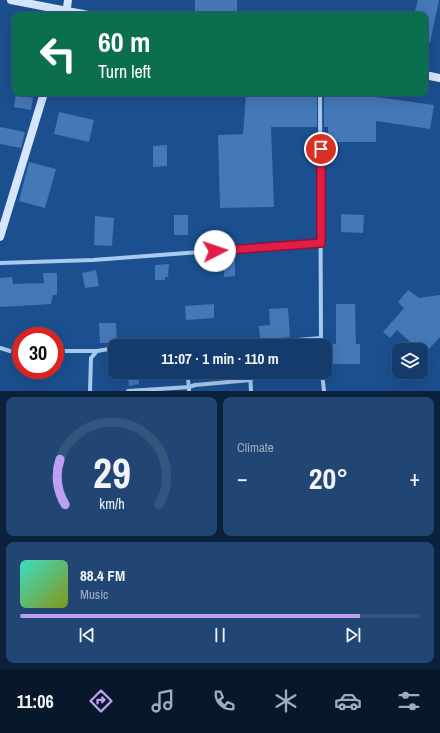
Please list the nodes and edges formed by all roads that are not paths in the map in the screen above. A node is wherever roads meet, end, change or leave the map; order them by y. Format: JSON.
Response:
{"nodes":[{"id":1,"x":11,"y":0,"type":"edge"},
{"id":2,"x":68,"y":0,"type":"edge"},
{"id":3,"x":62,"y":12,"type":"edge"},
{"id":4,"x":66,"y":12,"type":"edge"},
{"id":5,"x":428,"y":76,"type":"edge"},
{"id":6,"x":440,"y":78,"type":"edge"},
{"id":7,"x":43,"y":96,"type":"edge"},
{"id":8,"x":320,"y":96,"type":"edge"},
{"id":9,"x":2,"y":225,"type":"edge"},
{"id":10,"x":0,"y":237,"type":"edge"},
{"id":11,"x":321,"y":243,"type":"junction"},
{"id":12,"x":0,"y":263,"type":"edge"},
{"id":13,"x":321,"y":338,"type":"joint"},
{"id":14,"x":309,"y":339,"type":"edge"},
{"id":15,"x":0,"y":348,"type":"edge"},
{"id":16,"x":108,"y":349,"type":"edge"},
{"id":17,"x":64,"y":350,"type":"edge"},
{"id":18,"x":12,"y":351,"type":"edge"},
{"id":19,"x":97,"y":351,"type":"junction"},
{"id":20,"x":188,"y":379,"type":"edge"},
{"id":21,"x":323,"y":379,"type":"edge"},
{"id":22,"x":251,"y":380,"type":"joint"},
{"id":23,"x":189,"y":389,"type":"edge"},
{"id":24,"x":90,"y":391,"type":"edge"},
{"id":25,"x":128,"y":391,"type":"edge"},
{"id":26,"x":251,"y":391,"type":"edge"},
{"id":27,"x":324,"y":391,"type":"edge"}],
"edges":[{"from":1,"to":3,"type":"street"},
{"from":2,"to":4,"type":"street"},
{"from":5,"to":6,"type":"street"},
{"from":7,"to":9,"type":"street"},
{"from":8,"to":11,"type":"street"},
{"from":9,"to":10,"type":"street"},
{"from":11,"to":12,"type":"street"},
{"from":11,"to":13,"type":"street"},
{"from":13,"to":14,"type":"street"},
{"from":15,"to":18,"type":"street"},
{"from":16,"to":19,"type":"street"},
{"from":17,"to":19,"type":"street"},
{"from":19,"to":24,"type":"street"},
{"from":20,"to":23,"type":"street"},
{"from":21,"to":27,"type":"street"},
{"from":22,"to":23,"type":"street"},
{"from":22,"to":26,"type":"street"},
{"from":23,"to":25,"type":"street"}]}
